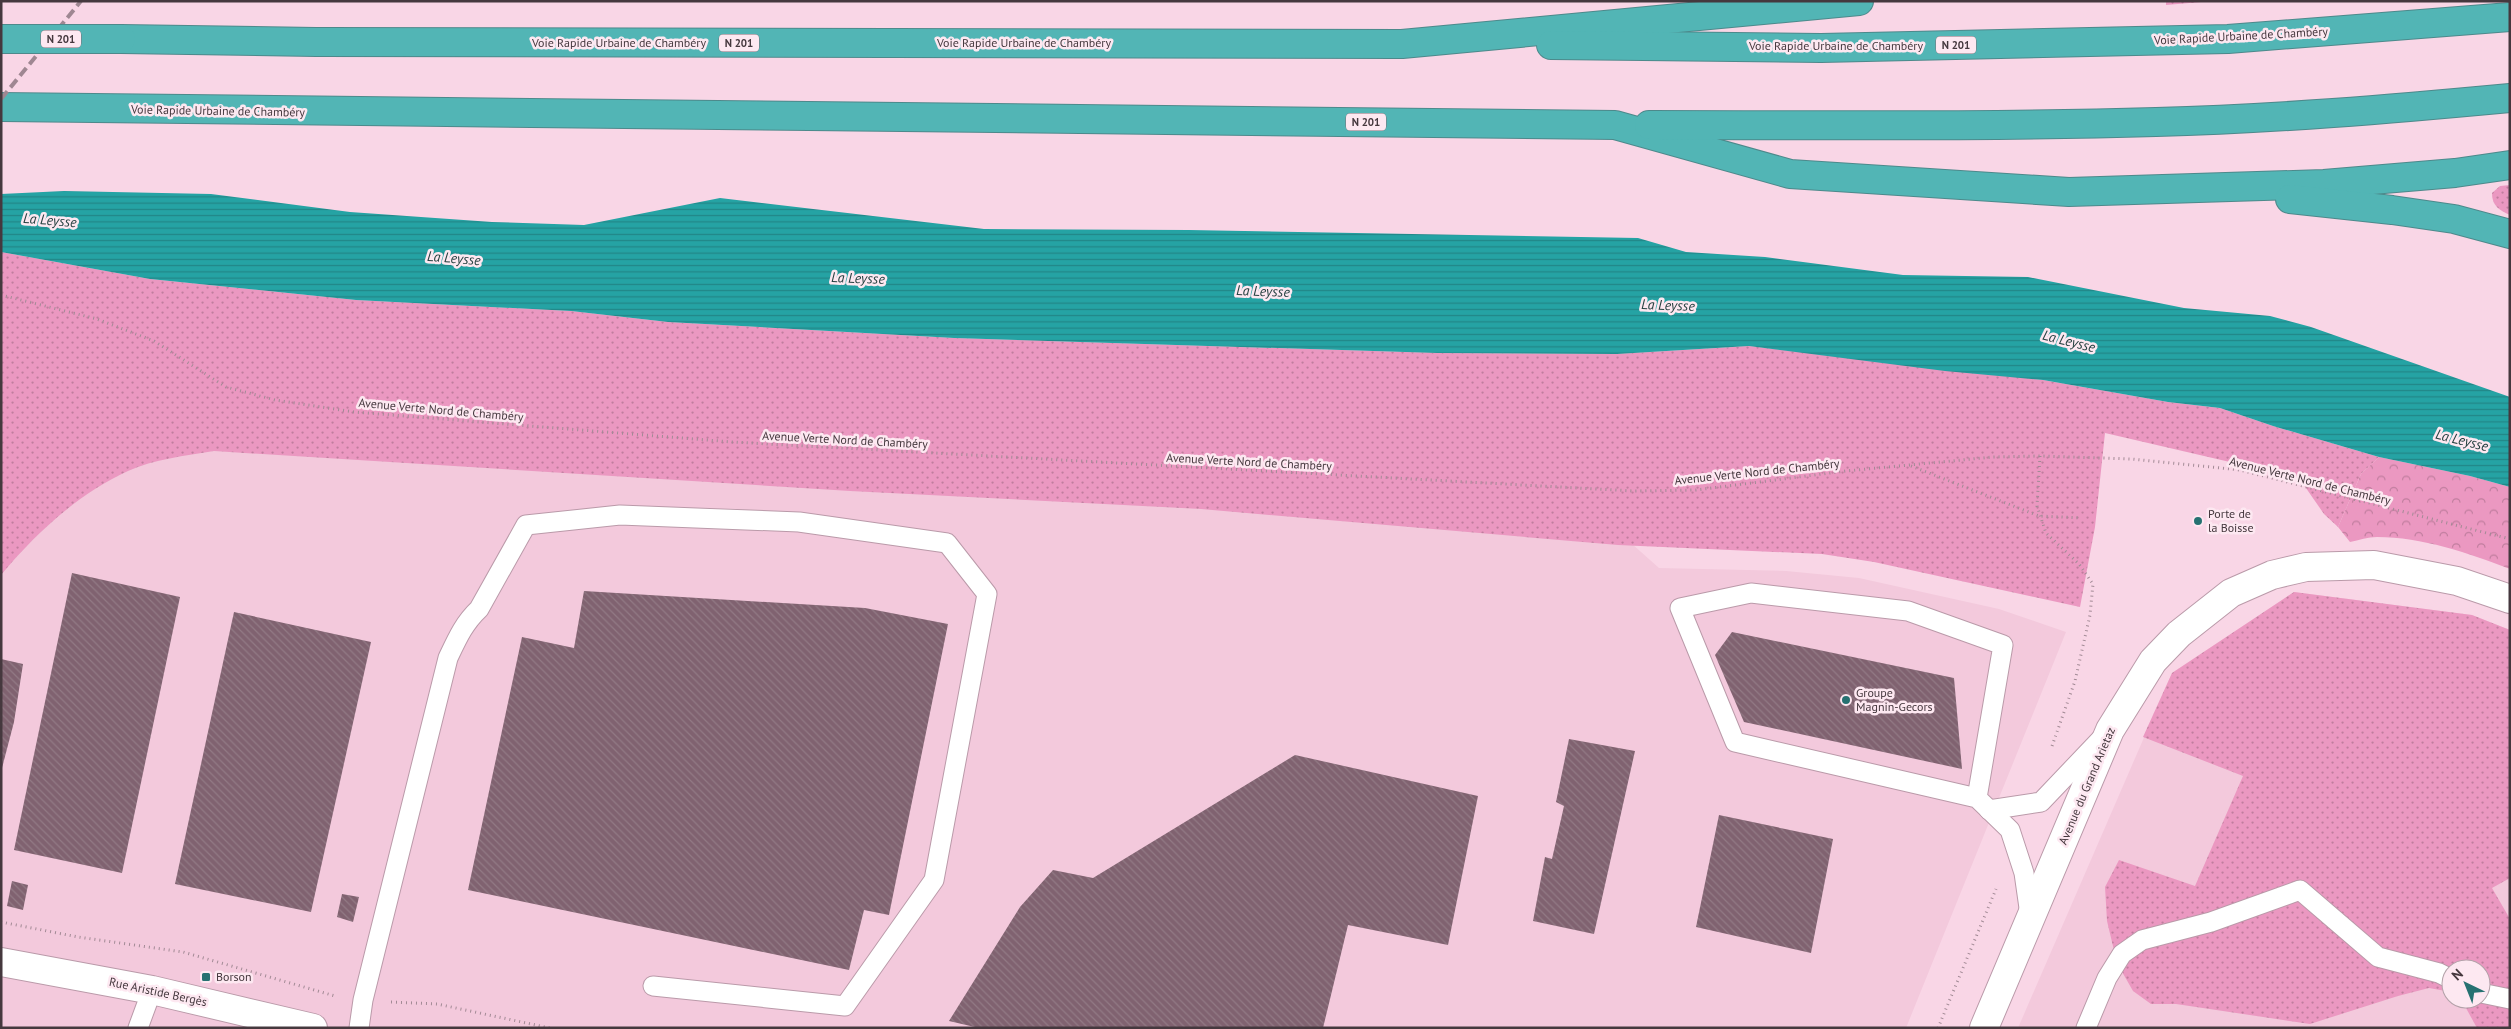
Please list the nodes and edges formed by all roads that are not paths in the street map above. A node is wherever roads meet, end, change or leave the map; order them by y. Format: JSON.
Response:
{"nodes":[{"id":1,"x":1859,"y":1,"type":"edge"},
{"id":2,"x":2510,"y":17,"type":"edge"},
{"id":3,"x":1,"y":38,"type":"edge"},
{"id":4,"x":1402,"y":44,"type":"junction"},
{"id":5,"x":2510,"y":98,"type":"edge"},
{"id":6,"x":1,"y":107,"type":"edge"},
{"id":7,"x":1615,"y":125,"type":"junction"},
{"id":8,"x":2510,"y":166,"type":"edge"},
{"id":9,"x":2194,"y":190,"type":"junction"},
{"id":10,"x":2510,"y":234,"type":"edge"},
{"id":11,"x":2510,"y":599,"type":"edge"},
{"id":12,"x":2110,"y":730,"type":"junction"},
{"id":13,"x":1983,"y":804,"type":"junction"},
{"id":14,"x":2030,"y":922,"type":"junction"},
{"id":15,"x":1,"y":962,"type":"edge"},
{"id":16,"x":2441,"y":974,"type":"edge"},
{"id":17,"x":653,"y":986,"type":"dead end"},
{"id":18,"x":152,"y":990,"type":"junction"},
{"id":19,"x":2491,"y":995,"type":"edge"},
{"id":20,"x":2510,"y":1000,"type":"edge"},
{"id":21,"x":138,"y":1028,"type":"edge"},
{"id":22,"x":313,"y":1028,"type":"edge"},
{"id":23,"x":358,"y":1028,"type":"edge"},
{"id":24,"x":1984,"y":1028,"type":"edge"},
{"id":25,"x":2086,"y":1028,"type":"edge"}],
"edges":[{"from":1,"to":4,"type":"highway"},
{"from":2,"to":4,"type":"highway","name":"Voie Rapide Urbaine de Chambéry","number":"N 201"},
{"from":3,"to":4,"type":"highway","name":"Voie Rapide Urbaine de Chambéry","number":"N 201","bridge":true},
{"from":5,"to":7,"type":"highway","number":"N 201"},
{"from":6,"to":7,"type":"highway","name":"Voie Rapide Urbaine de Chambéry","number":"N 201"},
{"from":7,"to":9,"type":"highway"},
{"from":8,"to":9,"type":"highway"},
{"from":9,"to":10,"type":"highway"},
{"from":11,"to":12,"type":"main road","name":"Avenue du Grand Arietaz"},
{"from":12,"to":13,"type":"lane"},
{"from":12,"to":14,"type":"main road","name":"Avenue du Grand Arietaz"},
{"from":13,"to":13,"type":"lane"},
{"from":13,"to":14,"type":"lane"},
{"from":14,"to":24,"type":"main road","name":"Avenue du Grand Arietaz"},
{"from":15,"to":18,"type":"main road","name":"Rue Aristide Bergès"},
{"from":16,"to":25,"type":"lane"},
{"from":17,"to":23,"type":"lane"},
{"from":18,"to":21,"type":"lane"},
{"from":18,"to":22,"type":"main road","name":"Rue Aristide Bergès"},
{"from":19,"to":20,"type":"lane"}]}
